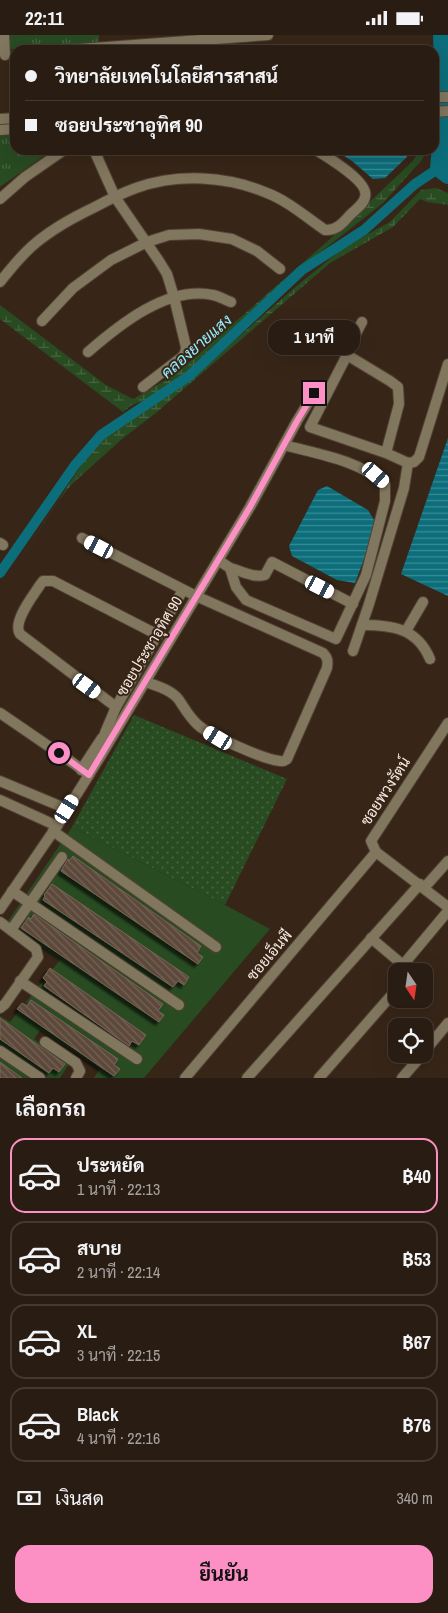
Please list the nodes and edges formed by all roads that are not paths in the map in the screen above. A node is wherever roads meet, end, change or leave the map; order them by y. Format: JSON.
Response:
{"nodes":[{"id":1,"x":4,"y":35,"type":"edge"},
{"id":2,"x":268,"y":35,"type":"edge"},
{"id":3,"x":227,"y":36,"type":"edge"},
{"id":4,"x":124,"y":45,"type":"edge"},
{"id":5,"x":7,"y":55,"type":"edge"},
{"id":6,"x":57,"y":155,"type":"edge"},
{"id":7,"x":96,"y":155,"type":"edge"},
{"id":8,"x":324,"y":155,"type":"edge"},
{"id":9,"x":115,"y":197,"type":"junction"},
{"id":10,"x":0,"y":199,"type":"edge"},
{"id":11,"x":147,"y":243,"type":"junction"},
{"id":12,"x":280,"y":269,"type":"dead end"},
{"id":13,"x":0,"y":282,"type":"edge"},
{"id":14,"x":174,"y":297,"type":"junction"},
{"id":15,"x":231,"y":302,"type":"dead end"},
{"id":16,"x":42,"y":321,"type":"dead end"},
{"id":17,"x":362,"y":322,"type":"dead end"},
{"id":18,"x":88,"y":352,"type":"dead end"},
{"id":19,"x":347,"y":355,"type":"junction"},
{"id":20,"x":448,"y":364,"type":"edge"},
{"id":21,"x":143,"y":387,"type":"dead end"},
{"id":22,"x":314,"y":393,"type":"dead end"},
{"id":23,"x":297,"y":421,"type":"junction"},
{"id":24,"x":310,"y":427,"type":"junction"},
{"id":25,"x":284,"y":445,"type":"junction"},
{"id":26,"x":386,"y":453,"type":"junction"},
{"id":27,"x":408,"y":463,"type":"junction"},
{"id":28,"x":82,"y":538,"type":"dead end"},
{"id":29,"x":218,"y":560,"type":"junction"},
{"id":30,"x":230,"y":568,"type":"junction"},
{"id":31,"x":183,"y":590,"type":"junction"},
{"id":32,"x":196,"y":597,"type":"junction"},
{"id":33,"x":423,"y":602,"type":"dead end"},
{"id":34,"x":353,"y":604,"type":"junction"},
{"id":35,"x":362,"y":625,"type":"junction"},
{"id":36,"x":406,"y":631,"type":"junction"},
{"id":37,"x":158,"y":635,"type":"junction"},
{"id":38,"x":353,"y":651,"type":"dead end"},
{"id":39,"x":430,"y":659,"type":"dead end"},
{"id":40,"x":146,"y":681,"type":"junction"},
{"id":41,"x":116,"y":707,"type":"junction"},
{"id":42,"x":0,"y":713,"type":"edge"},
{"id":43,"x":448,"y":723,"type":"edge"},
{"id":44,"x":105,"y":733,"type":"junction"},
{"id":45,"x":100,"y":757,"type":"junction"},
{"id":46,"x":85,"y":773,"type":"junction"},
{"id":47,"x":0,"y":781,"type":"edge"},
{"id":48,"x":0,"y":800,"type":"edge"},
{"id":49,"x":67,"y":809,"type":"junction"},
{"id":50,"x":55,"y":828,"type":"junction"},
{"id":51,"x":376,"y":852,"type":"junction"},
{"id":52,"x":62,"y":857,"type":"dead end"},
{"id":53,"x":448,"y":861,"type":"edge"},
{"id":54,"x":422,"y":886,"type":"junction"},
{"id":55,"x":12,"y":891,"type":"junction"},
{"id":56,"x":30,"y":903,"type":"junction"},
{"id":57,"x":448,"y":907,"type":"edge"},
{"id":58,"x":0,"y":909,"type":"edge"},
{"id":59,"x":448,"y":911,"type":"edge"},
{"id":60,"x":0,"y":922,"type":"edge"},
{"id":61,"x":11,"y":930,"type":"junction"},
{"id":62,"x":371,"y":938,"type":"junction"},
{"id":63,"x":216,"y":947,"type":"dead end"},
{"id":64,"x":398,"y":963,"type":"edge"},
{"id":65,"x":407,"y":963,"type":"edge"},
{"id":66,"x":20,"y":981,"type":"junction"},
{"id":67,"x":388,"y":999,"type":"edge"},
{"id":68,"x":178,"y":1005,"type":"dead end"},
{"id":69,"x":0,"y":1008,"type":"edge"},
{"id":70,"x":448,"y":1023,"type":"edge"},
{"id":71,"x":433,"y":1041,"type":"edge"},
{"id":72,"x":45,"y":1042,"type":"dead end"},
{"id":73,"x":0,"y":1051,"type":"edge"},
{"id":74,"x":137,"y":1059,"type":"dead end"},
{"id":75,"x":415,"y":1063,"type":"edge"},
{"id":76,"x":40,"y":1078,"type":"edge"},
{"id":77,"x":76,"y":1078,"type":"edge"},
{"id":78,"x":185,"y":1078,"type":"edge"},
{"id":79,"x":247,"y":1078,"type":"edge"},
{"id":80,"x":319,"y":1078,"type":"edge"},
{"id":81,"x":402,"y":1078,"type":"edge"}],
"edges":[{"from":1,"to":5,"type":"street"},
{"from":2,"to":3,"type":"street"},
{"from":3,"to":4,"type":"street"},
{"from":6,"to":10,"type":"street"},
{"from":7,"to":9,"type":"street"},
{"from":8,"to":9,"type":"street"},
{"from":9,"to":11,"type":"street"},
{"from":9,"to":13,"type":"street"},
{"from":11,"to":12,"type":"street"},
{"from":11,"to":14,"type":"street"},
{"from":11,"to":16,"type":"street"},
{"from":14,"to":15,"type":"street"},
{"from":14,"to":18,"type":"street"},
{"from":14,"to":21,"type":"street"},
{"from":17,"to":19,"type":"street"},
{"from":19,"to":24,"type":"street"},
{"from":19,"to":26,"type":"street"},
{"from":20,"to":27,"type":"street"},
{"from":22,"to":23,"type":"street","name":"ซอยประชาอุทิศ 90"},
{"from":23,"to":24,"type":"street"},
{"from":23,"to":25,"type":"street","name":"ซอยประชาอุทิศ 90"},
{"from":24,"to":26,"type":"street"},
{"from":25,"to":29,"type":"street","name":"ซอยประชาอุทิศ 90"},
{"from":25,"to":34,"type":"street"},
{"from":26,"to":27,"type":"street"},
{"from":27,"to":35,"type":"street"},
{"from":28,"to":31,"type":"street"},
{"from":29,"to":30,"type":"street"},
{"from":29,"to":32,"type":"street","name":"ซอยประชาอุทิศ 90"},
{"from":30,"to":34,"type":"street"},
{"from":30,"to":34,"type":"street"},
{"from":31,"to":32,"type":"street"},
{"from":31,"to":37,"type":"street"},
{"from":32,"to":40,"type":"street","name":"ซอยประชาอุทิศ 90"},
{"from":32,"to":40,"type":"street"},
{"from":33,"to":36,"type":"street"},
{"from":35,"to":36,"type":"street"},
{"from":35,"to":38,"type":"street"},
{"from":36,"to":39,"type":"street"},
{"from":37,"to":41,"type":"street"},
{"from":37,"to":41,"type":"street"},
{"from":40,"to":45,"type":"street","name":"ซอยประชาอุทิศ 90"},
{"from":41,"to":44,"type":"street"},
{"from":42,"to":46,"type":"street"},
{"from":43,"to":51,"type":"street","name":"ซอยพวงรัตน์"},
{"from":44,"to":45,"type":"street"},
{"from":44,"to":46,"type":"street"},
{"from":45,"to":46,"type":"street","name":"ซอยประชาอุทิศ 90"},
{"from":46,"to":49,"type":"street","name":"ซอยประชาอุทิศ 90"},
{"from":47,"to":49,"type":"street"},
{"from":48,"to":50,"type":"street"},
{"from":49,"to":50,"type":"street","name":"ซอยประชาอุทิศ 90"},
{"from":50,"to":55,"type":"street","name":"ซอยประชาอุทิศ 90"},
{"from":50,"to":63,"type":"street"},
{"from":51,"to":54,"type":"street"},
{"from":51,"to":78,"type":"street","name":"ซอยเอ็นพี"},
{"from":52,"to":56,"type":"street"},
{"from":53,"to":54,"type":"street"},
{"from":54,"to":57,"type":"street"},
{"from":54,"to":62,"type":"street"},
{"from":55,"to":56,"type":"street"},
{"from":55,"to":58,"type":"street","name":"ซอยประชาอุทิศ 90"},
{"from":56,"to":61,"type":"street"},
{"from":56,"to":68,"type":"street"},
{"from":59,"to":65,"type":"street"},
{"from":60,"to":61,"type":"street"},
{"from":61,"to":66,"type":"street"},
{"from":62,"to":64,"type":"street"},
{"from":62,"to":79,"type":"street"},
{"from":66,"to":69,"type":"street"},
{"from":66,"to":74,"type":"street"},
{"from":67,"to":80,"type":"street"},
{"from":70,"to":71,"type":"street"},
{"from":72,"to":77,"type":"street"},
{"from":73,"to":76,"type":"street"},
{"from":75,"to":81,"type":"street"}]}
